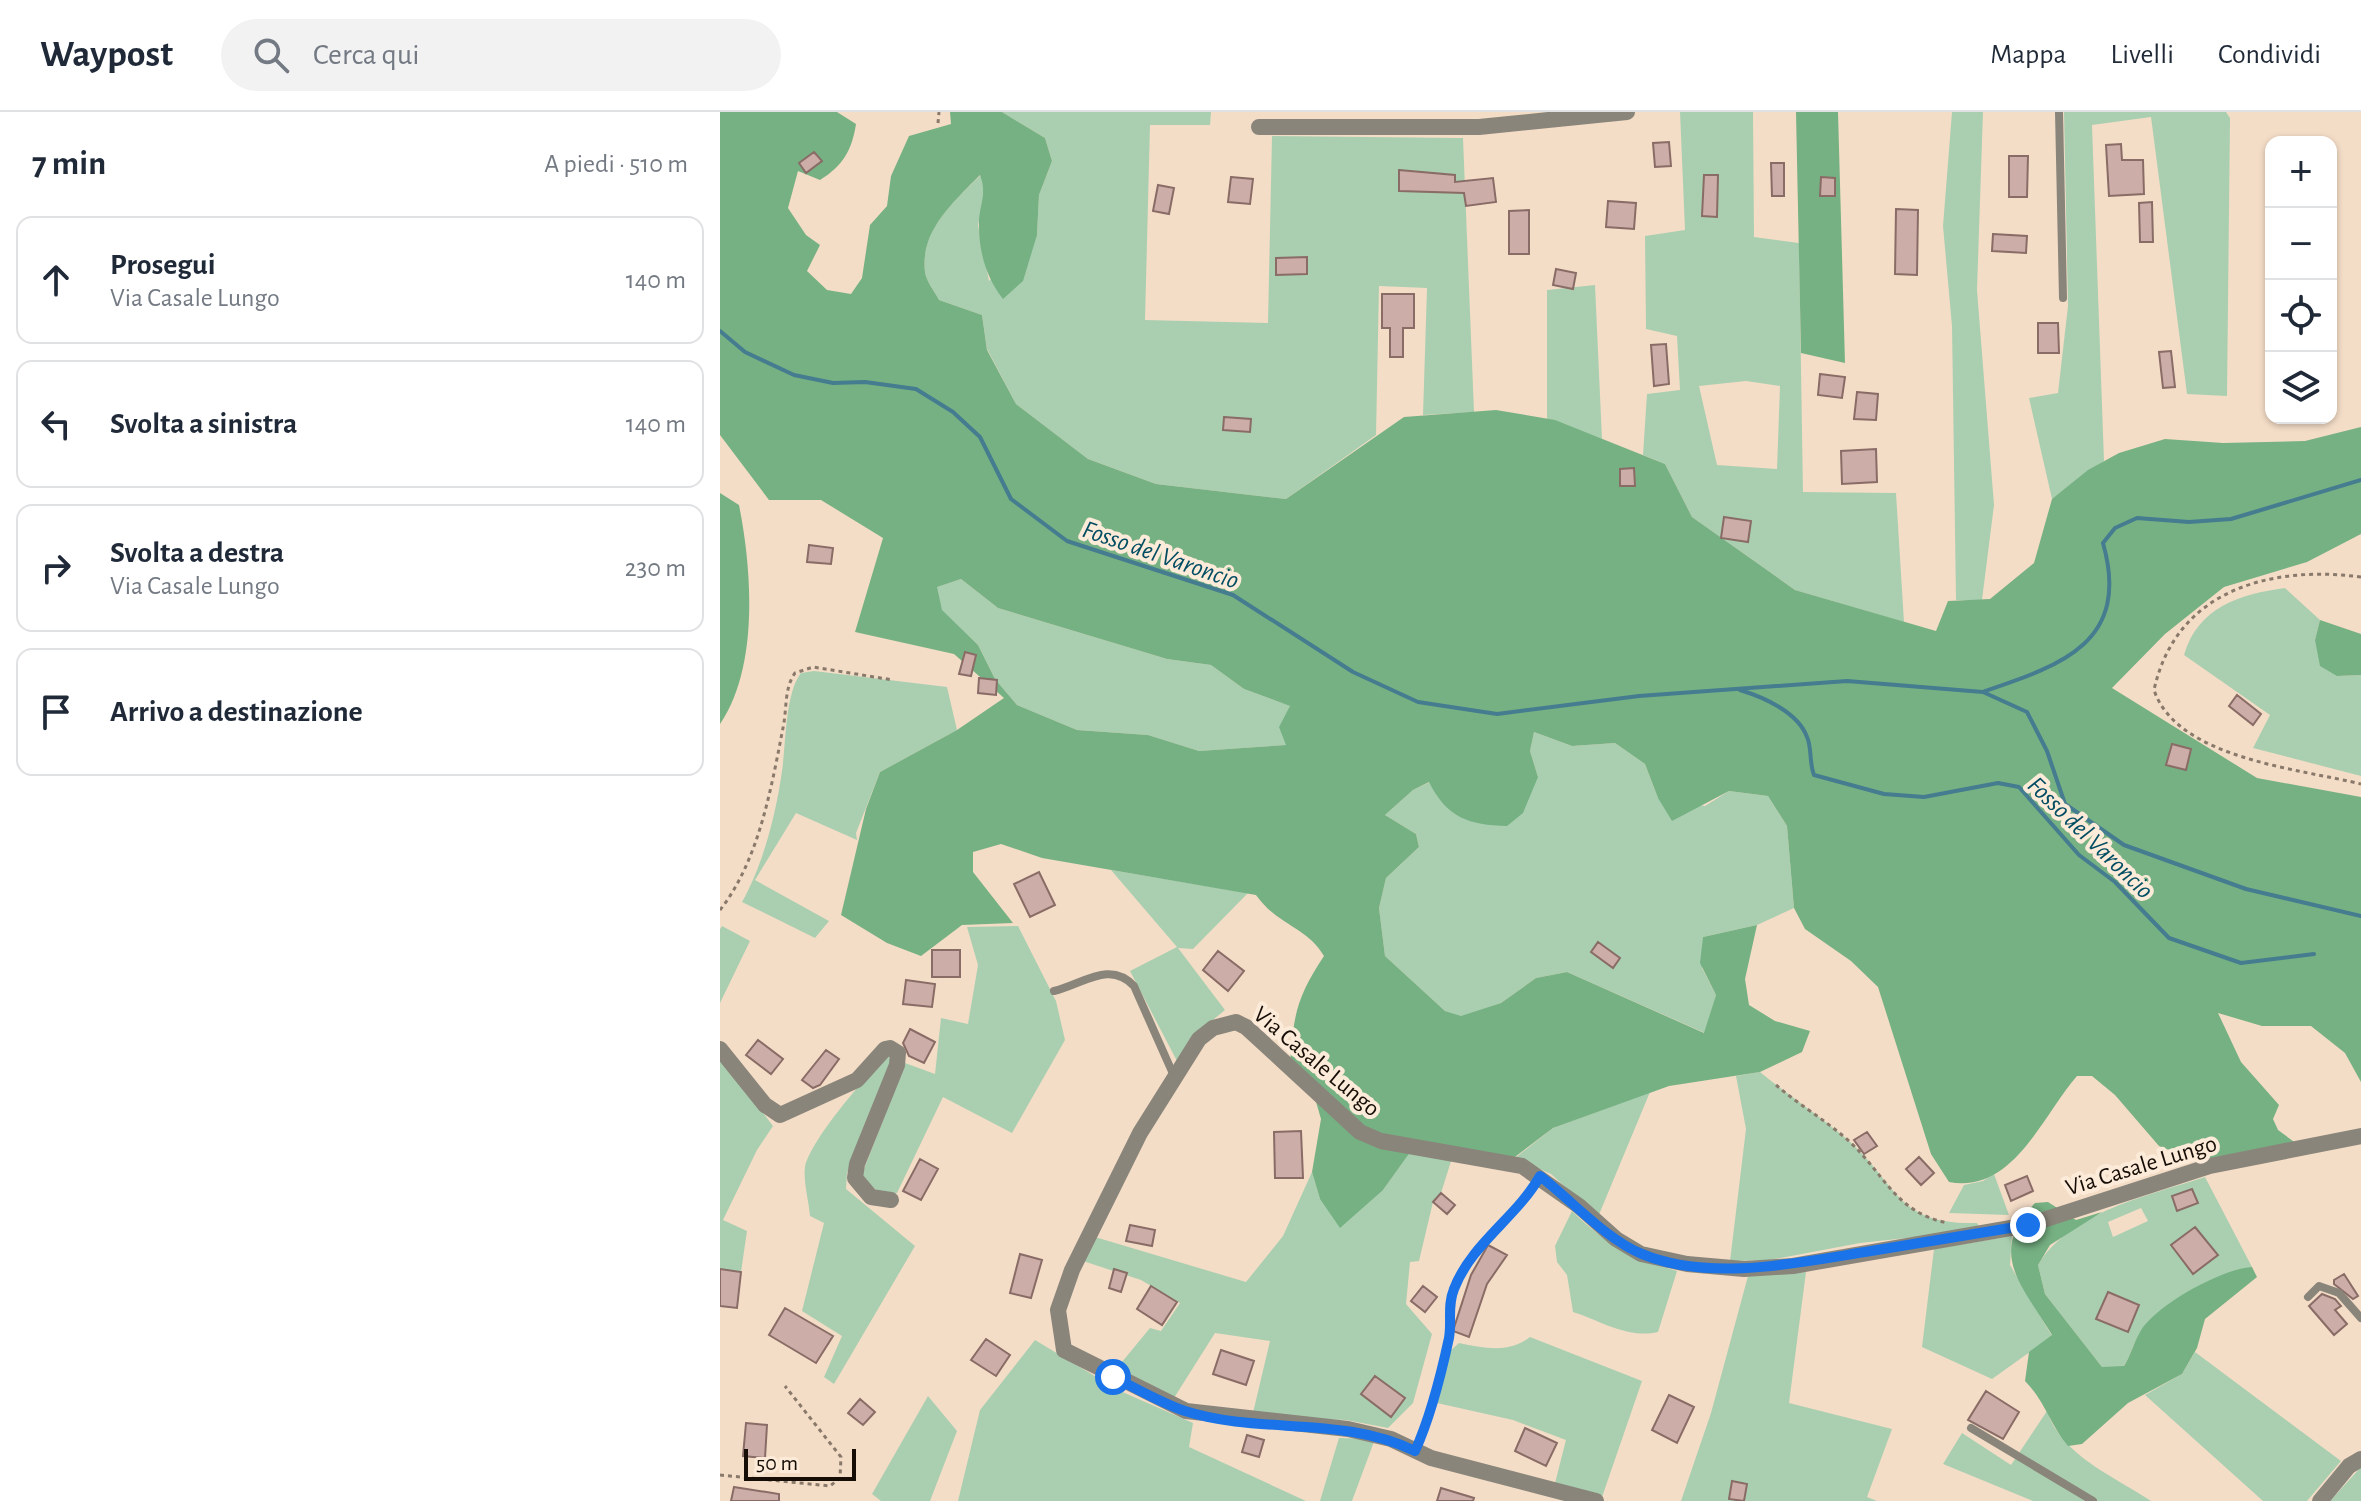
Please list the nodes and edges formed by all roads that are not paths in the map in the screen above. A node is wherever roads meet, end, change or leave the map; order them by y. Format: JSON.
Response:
{"nodes":[{"id":1,"x":1627,"y":112,"type":"edge"},
{"id":2,"x":2059,"y":112,"type":"edge"},
{"id":3,"x":1548,"y":116,"type":"edge"},
{"id":4,"x":1259,"y":127,"type":"dead end"},
{"id":5,"x":2063,"y":298,"type":"dead end"},
{"id":6,"x":1054,"y":991,"type":"dead end"},
{"id":7,"x":720,"y":1049,"type":"edge"},
{"id":8,"x":1175,"y":1077,"type":"junction"},
{"id":9,"x":2361,"y":1136,"type":"edge"},
{"id":10,"x":891,"y":1200,"type":"dead end"},
{"id":11,"x":2308,"y":1297,"type":"dead end"},
{"id":12,"x":2361,"y":1318,"type":"edge"},
{"id":13,"x":1971,"y":1428,"type":"dead end"},
{"id":14,"x":2361,"y":1459,"type":"edge"},
{"id":15,"x":1596,"y":1501,"type":"edge"},
{"id":16,"x":2093,"y":1501,"type":"edge"},
{"id":17,"x":2320,"y":1501,"type":"edge"}],
"edges":[{"from":1,"to":3,"type":"street"},
{"from":2,"to":5,"type":"lane"},
{"from":3,"to":4,"type":"street"},
{"from":6,"to":8,"type":"lane"},
{"from":7,"to":10,"type":"street"},
{"from":8,"to":9,"type":"street","name":"Via Casale Lungo"},
{"from":8,"to":15,"type":"street","name":"Via Casale Lungo"},
{"from":11,"to":12,"type":"lane"},
{"from":13,"to":16,"type":"lane"},
{"from":14,"to":17,"type":"street"}]}
